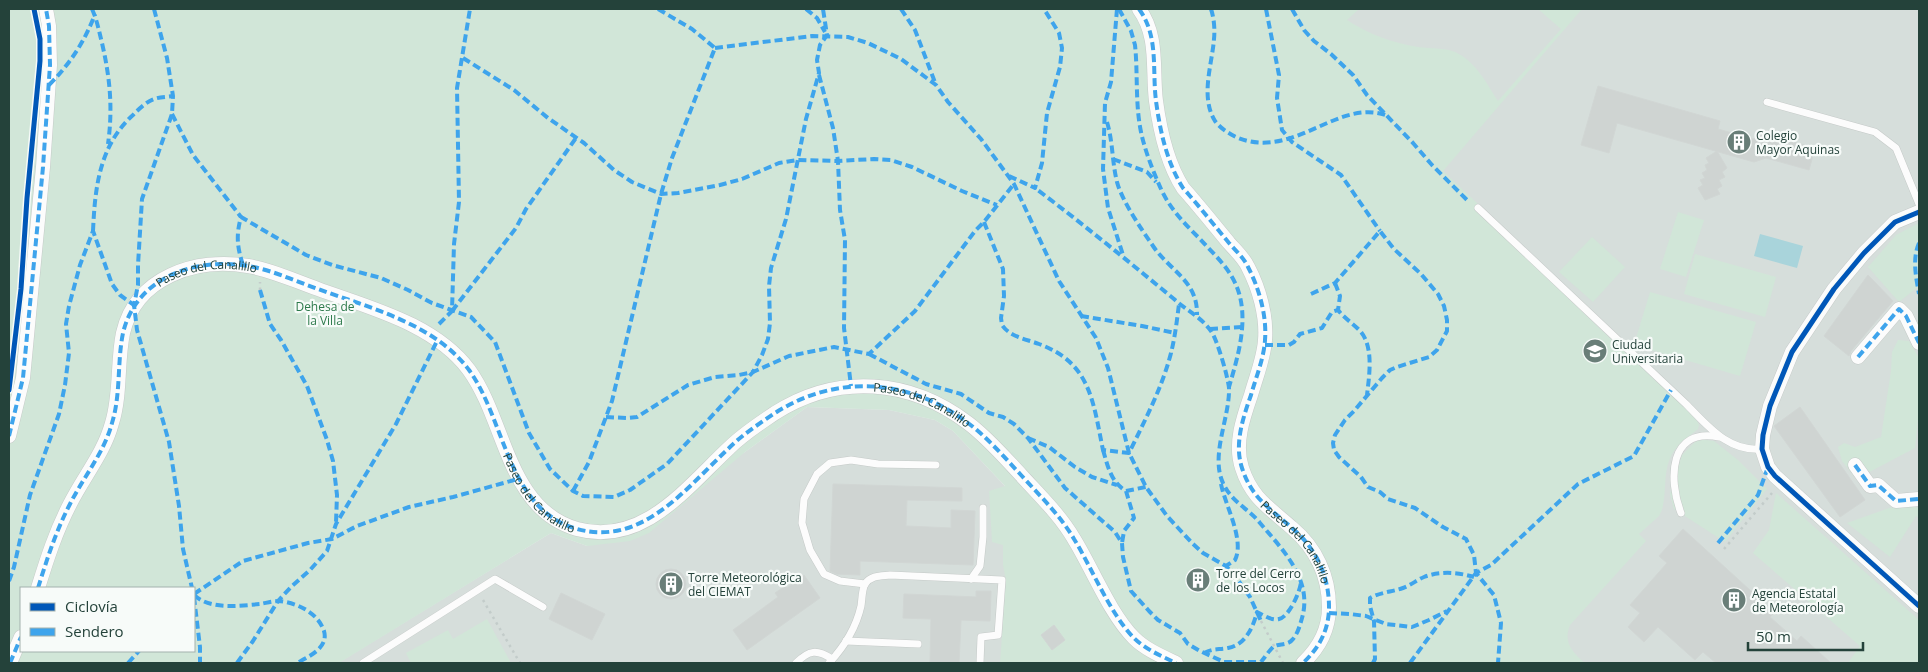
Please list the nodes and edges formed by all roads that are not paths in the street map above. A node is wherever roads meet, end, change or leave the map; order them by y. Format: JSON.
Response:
{"nodes":[{"id":1,"x":46,"y":9,"type":"edge"},
{"id":2,"x":1139,"y":9,"type":"edge"},
{"id":3,"x":1767,"y":102,"type":"dead end"},
{"id":4,"x":1919,"y":204,"type":"edge"},
{"id":5,"x":1478,"y":208,"type":"dead end"},
{"id":6,"x":1919,"y":212,"type":"edge"},
{"id":7,"x":1919,"y":343,"type":"edge"},
{"id":8,"x":1858,"y":357,"type":"dead end"},
{"id":9,"x":9,"y":436,"type":"edge"},
{"id":10,"x":1722,"y":438,"type":"junction"},
{"id":11,"x":1762,"y":449,"type":"junction"},
{"id":12,"x":936,"y":465,"type":"dead end"},
{"id":13,"x":1854,"y":465,"type":"dead end"},
{"id":14,"x":1919,"y":499,"type":"edge"},
{"id":15,"x":983,"y":508,"type":"dead end"},
{"id":16,"x":1681,"y":513,"type":"dead end"},
{"id":17,"x":971,"y":579,"type":"junction"},
{"id":18,"x":865,"y":584,"type":"junction"},
{"id":19,"x":38,"y":587,"type":"edge"},
{"id":20,"x":1919,"y":606,"type":"edge"},
{"id":21,"x":543,"y":607,"type":"dead end"},
{"id":22,"x":20,"y":639,"type":"edge"},
{"id":23,"x":846,"y":642,"type":"junction"},
{"id":24,"x":918,"y":644,"type":"dead end"},
{"id":25,"x":831,"y":661,"type":"edge"},
{"id":26,"x":10,"y":663,"type":"edge"},
{"id":27,"x":363,"y":663,"type":"edge"},
{"id":28,"x":796,"y":663,"type":"edge"},
{"id":29,"x":980,"y":663,"type":"edge"},
{"id":30,"x":1176,"y":663,"type":"edge"},
{"id":31,"x":1303,"y":663,"type":"edge"}],
"edges":[{"from":1,"to":9,"type":"street"},
{"from":2,"to":31,"type":"street","name":"Paseo del Canalillo"},
{"from":3,"to":4,"type":"lane"},
{"from":5,"to":10,"type":"lane"},
{"from":6,"to":11,"type":"street"},
{"from":7,"to":8,"type":"street"},
{"from":10,"to":11,"type":"lane"},
{"from":10,"to":16,"type":"lane"},
{"from":11,"to":20,"type":"street"},
{"from":12,"to":18,"type":"lane"},
{"from":13,"to":14,"type":"street"},
{"from":15,"to":17,"type":"lane"},
{"from":17,"to":18,"type":"lane"},
{"from":17,"to":29,"type":"lane"},
{"from":18,"to":23,"type":"lane"},
{"from":19,"to":30,"type":"street","name":"Paseo del Canalillo"},
{"from":21,"to":27,"type":"lane"},
{"from":22,"to":26,"type":"street"},
{"from":23,"to":24,"type":"lane"},
{"from":23,"to":25,"type":"lane"},
{"from":25,"to":28,"type":"lane"}]}
